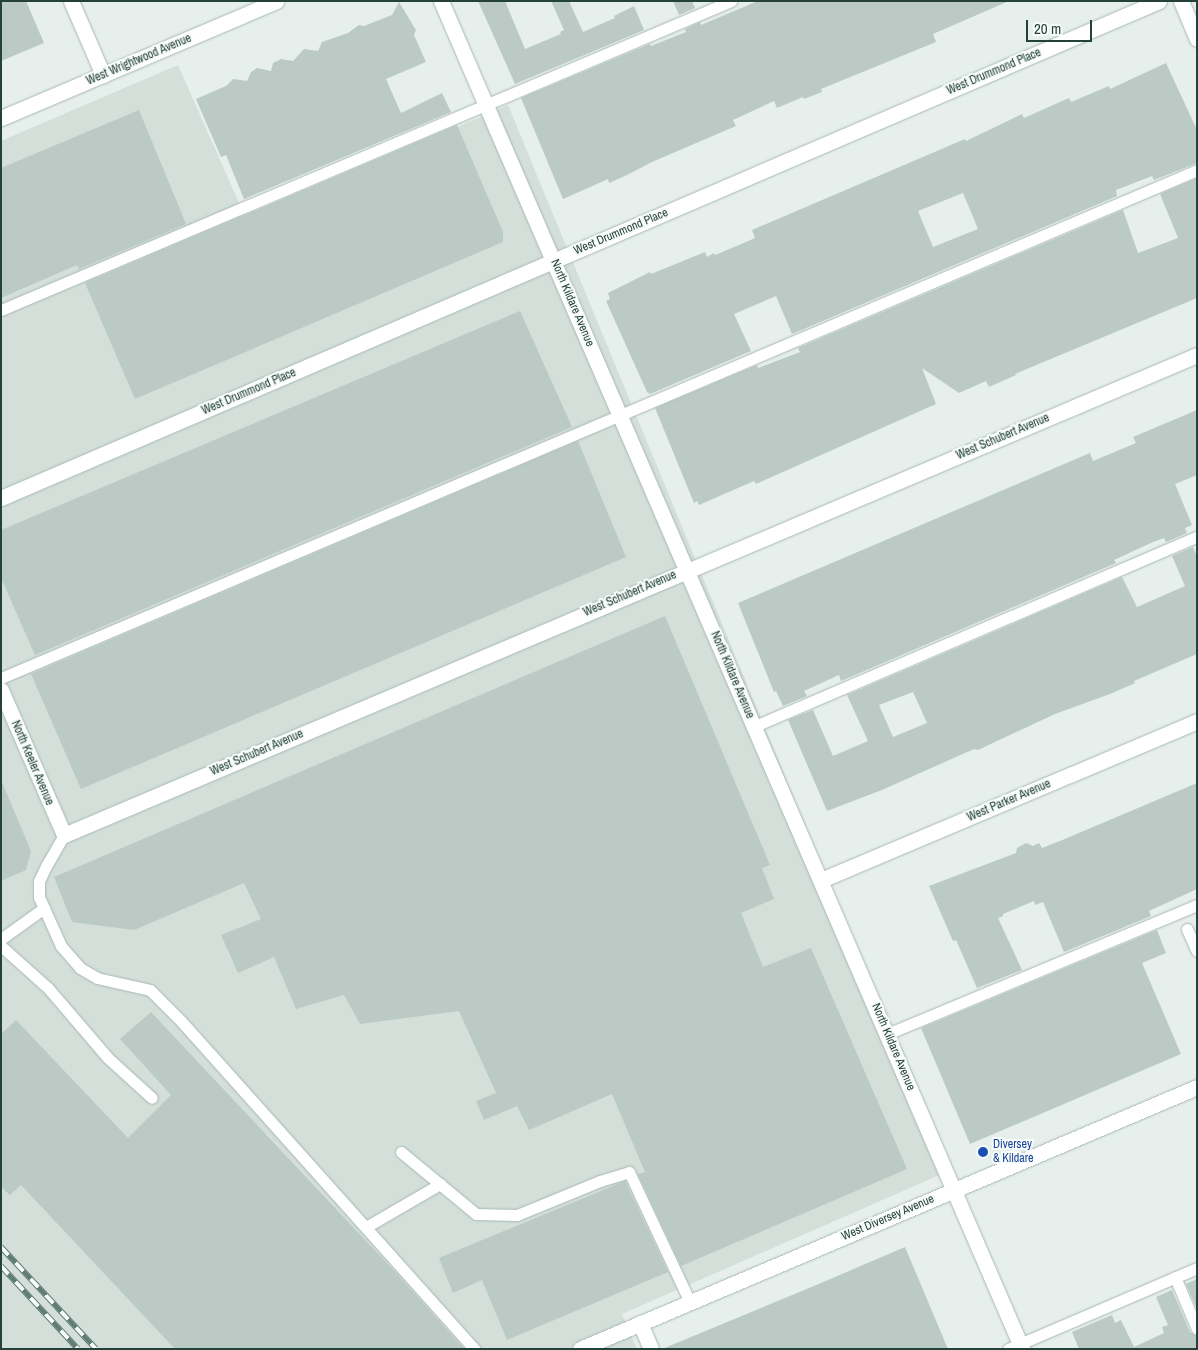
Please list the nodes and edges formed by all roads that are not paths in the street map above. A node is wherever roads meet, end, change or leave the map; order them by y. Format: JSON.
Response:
{"nodes":[{"id":1,"x":71,"y":1,"type":"edge"},
{"id":2,"x":276,"y":1,"type":"edge"},
{"id":3,"x":441,"y":1,"type":"edge"},
{"id":4,"x":731,"y":1,"type":"edge"},
{"id":5,"x":1159,"y":1,"type":"edge"},
{"id":6,"x":1180,"y":1,"type":"edge"},
{"id":7,"x":1197,"y":39,"type":"edge"},
{"id":8,"x":103,"y":75,"type":"junction"},
{"id":9,"x":486,"y":104,"type":"junction"},
{"id":10,"x":1,"y":118,"type":"edge"},
{"id":11,"x":1197,"y":170,"type":"edge"},
{"id":12,"x":553,"y":261,"type":"junction"},
{"id":13,"x":1,"y":310,"type":"edge"},
{"id":14,"x":1197,"y":355,"type":"edge"},
{"id":15,"x":620,"y":415,"type":"junction"},
{"id":16,"x":1,"y":498,"type":"edge"},
{"id":17,"x":1197,"y":537,"type":"edge"},
{"id":18,"x":687,"y":570,"type":"junction"},
{"id":19,"x":1,"y":678,"type":"edge"},
{"id":20,"x":1,"y":690,"type":"edge"},
{"id":21,"x":1197,"y":721,"type":"edge"},
{"id":22,"x":754,"y":726,"type":"junction"},
{"id":23,"x":64,"y":835,"type":"junction"},
{"id":24,"x":821,"y":880,"type":"junction"},
{"id":25,"x":1197,"y":905,"type":"edge"},
{"id":26,"x":44,"y":908,"type":"junction"},
{"id":27,"x":1188,"y":929,"type":"dead end"},
{"id":28,"x":1,"y":939,"type":"edge"},
{"id":29,"x":1,"y":946,"type":"edge"},
{"id":30,"x":1197,"y":951,"type":"edge"},
{"id":31,"x":887,"y":1034,"type":"junction"},
{"id":32,"x":1197,"y":1087,"type":"edge"},
{"id":33,"x":152,"y":1098,"type":"dead end"},
{"id":34,"x":401,"y":1152,"type":"dead end"},
{"id":35,"x":440,"y":1184,"type":"junction"},
{"id":36,"x":954,"y":1190,"type":"junction"},
{"id":37,"x":366,"y":1227,"type":"junction"},
{"id":38,"x":1197,"y":1268,"type":"edge"},
{"id":39,"x":1175,"y":1277,"type":"junction"},
{"id":40,"x":690,"y":1302,"type":"junction"},
{"id":41,"x":640,"y":1323,"type":"junction"},
{"id":42,"x":1197,"y":1329,"type":"edge"},
{"id":43,"x":1017,"y":1347,"type":"edge"},
{"id":44,"x":474,"y":1349,"type":"edge"},
{"id":45,"x":580,"y":1349,"type":"edge"},
{"id":46,"x":651,"y":1349,"type":"edge"}],
"edges":[{"from":1,"to":8,"type":"street"},
{"from":2,"to":8,"type":"street","name":"West Wrightwood Avenue"},
{"from":3,"to":9,"type":"street","name":"North Kildare Avenue"},
{"from":4,"to":9,"type":"lane"},
{"from":5,"to":12,"type":"street","name":"West Drummond Place"},
{"from":6,"to":7,"type":"street"},
{"from":8,"to":10,"type":"street","name":"West Wrightwood Avenue"},
{"from":9,"to":12,"type":"street","name":"North Kildare Avenue"},
{"from":9,"to":13,"type":"lane"},
{"from":11,"to":15,"type":"lane"},
{"from":12,"to":15,"type":"street","name":"North Kildare Avenue"},
{"from":12,"to":16,"type":"street","name":"West Drummond Place"},
{"from":14,"to":18,"type":"street","name":"West Schubert Avenue"},
{"from":15,"to":18,"type":"street","name":"North Kildare Avenue"},
{"from":15,"to":19,"type":"lane"},
{"from":17,"to":22,"type":"lane"},
{"from":18,"to":22,"type":"street","name":"North Kildare Avenue"},
{"from":18,"to":23,"type":"street","name":"West Schubert Avenue"},
{"from":20,"to":23,"type":"street","name":"North Keeler Avenue"},
{"from":21,"to":24,"type":"street","name":"West Parker Avenue"},
{"from":22,"to":24,"type":"street","name":"North Kildare Avenue"},
{"from":23,"to":26,"type":"lane"},
{"from":24,"to":31,"type":"street","name":"North Kildare Avenue"},
{"from":25,"to":31,"type":"lane"},
{"from":26,"to":28,"type":"lane"},
{"from":26,"to":37,"type":"lane"},
{"from":27,"to":30,"type":"lane"},
{"from":29,"to":33,"type":"lane"},
{"from":31,"to":36,"type":"street","name":"North Kildare Avenue"},
{"from":32,"to":36,"type":"street","name":"West Diversey Avenue"},
{"from":34,"to":35,"type":"lane"},
{"from":35,"to":37,"type":"lane"},
{"from":35,"to":40,"type":"lane"},
{"from":36,"to":40,"type":"street","name":"West Diversey Avenue"},
{"from":36,"to":43,"type":"street","name":"North Kildare Avenue"},
{"from":37,"to":44,"type":"lane"},
{"from":38,"to":39,"type":"lane"},
{"from":39,"to":42,"type":"lane"},
{"from":39,"to":43,"type":"lane"},
{"from":40,"to":41,"type":"street","name":"West Diversey Avenue"},
{"from":41,"to":45,"type":"street","name":"West Diversey Avenue"},
{"from":41,"to":46,"type":"street"}]}
